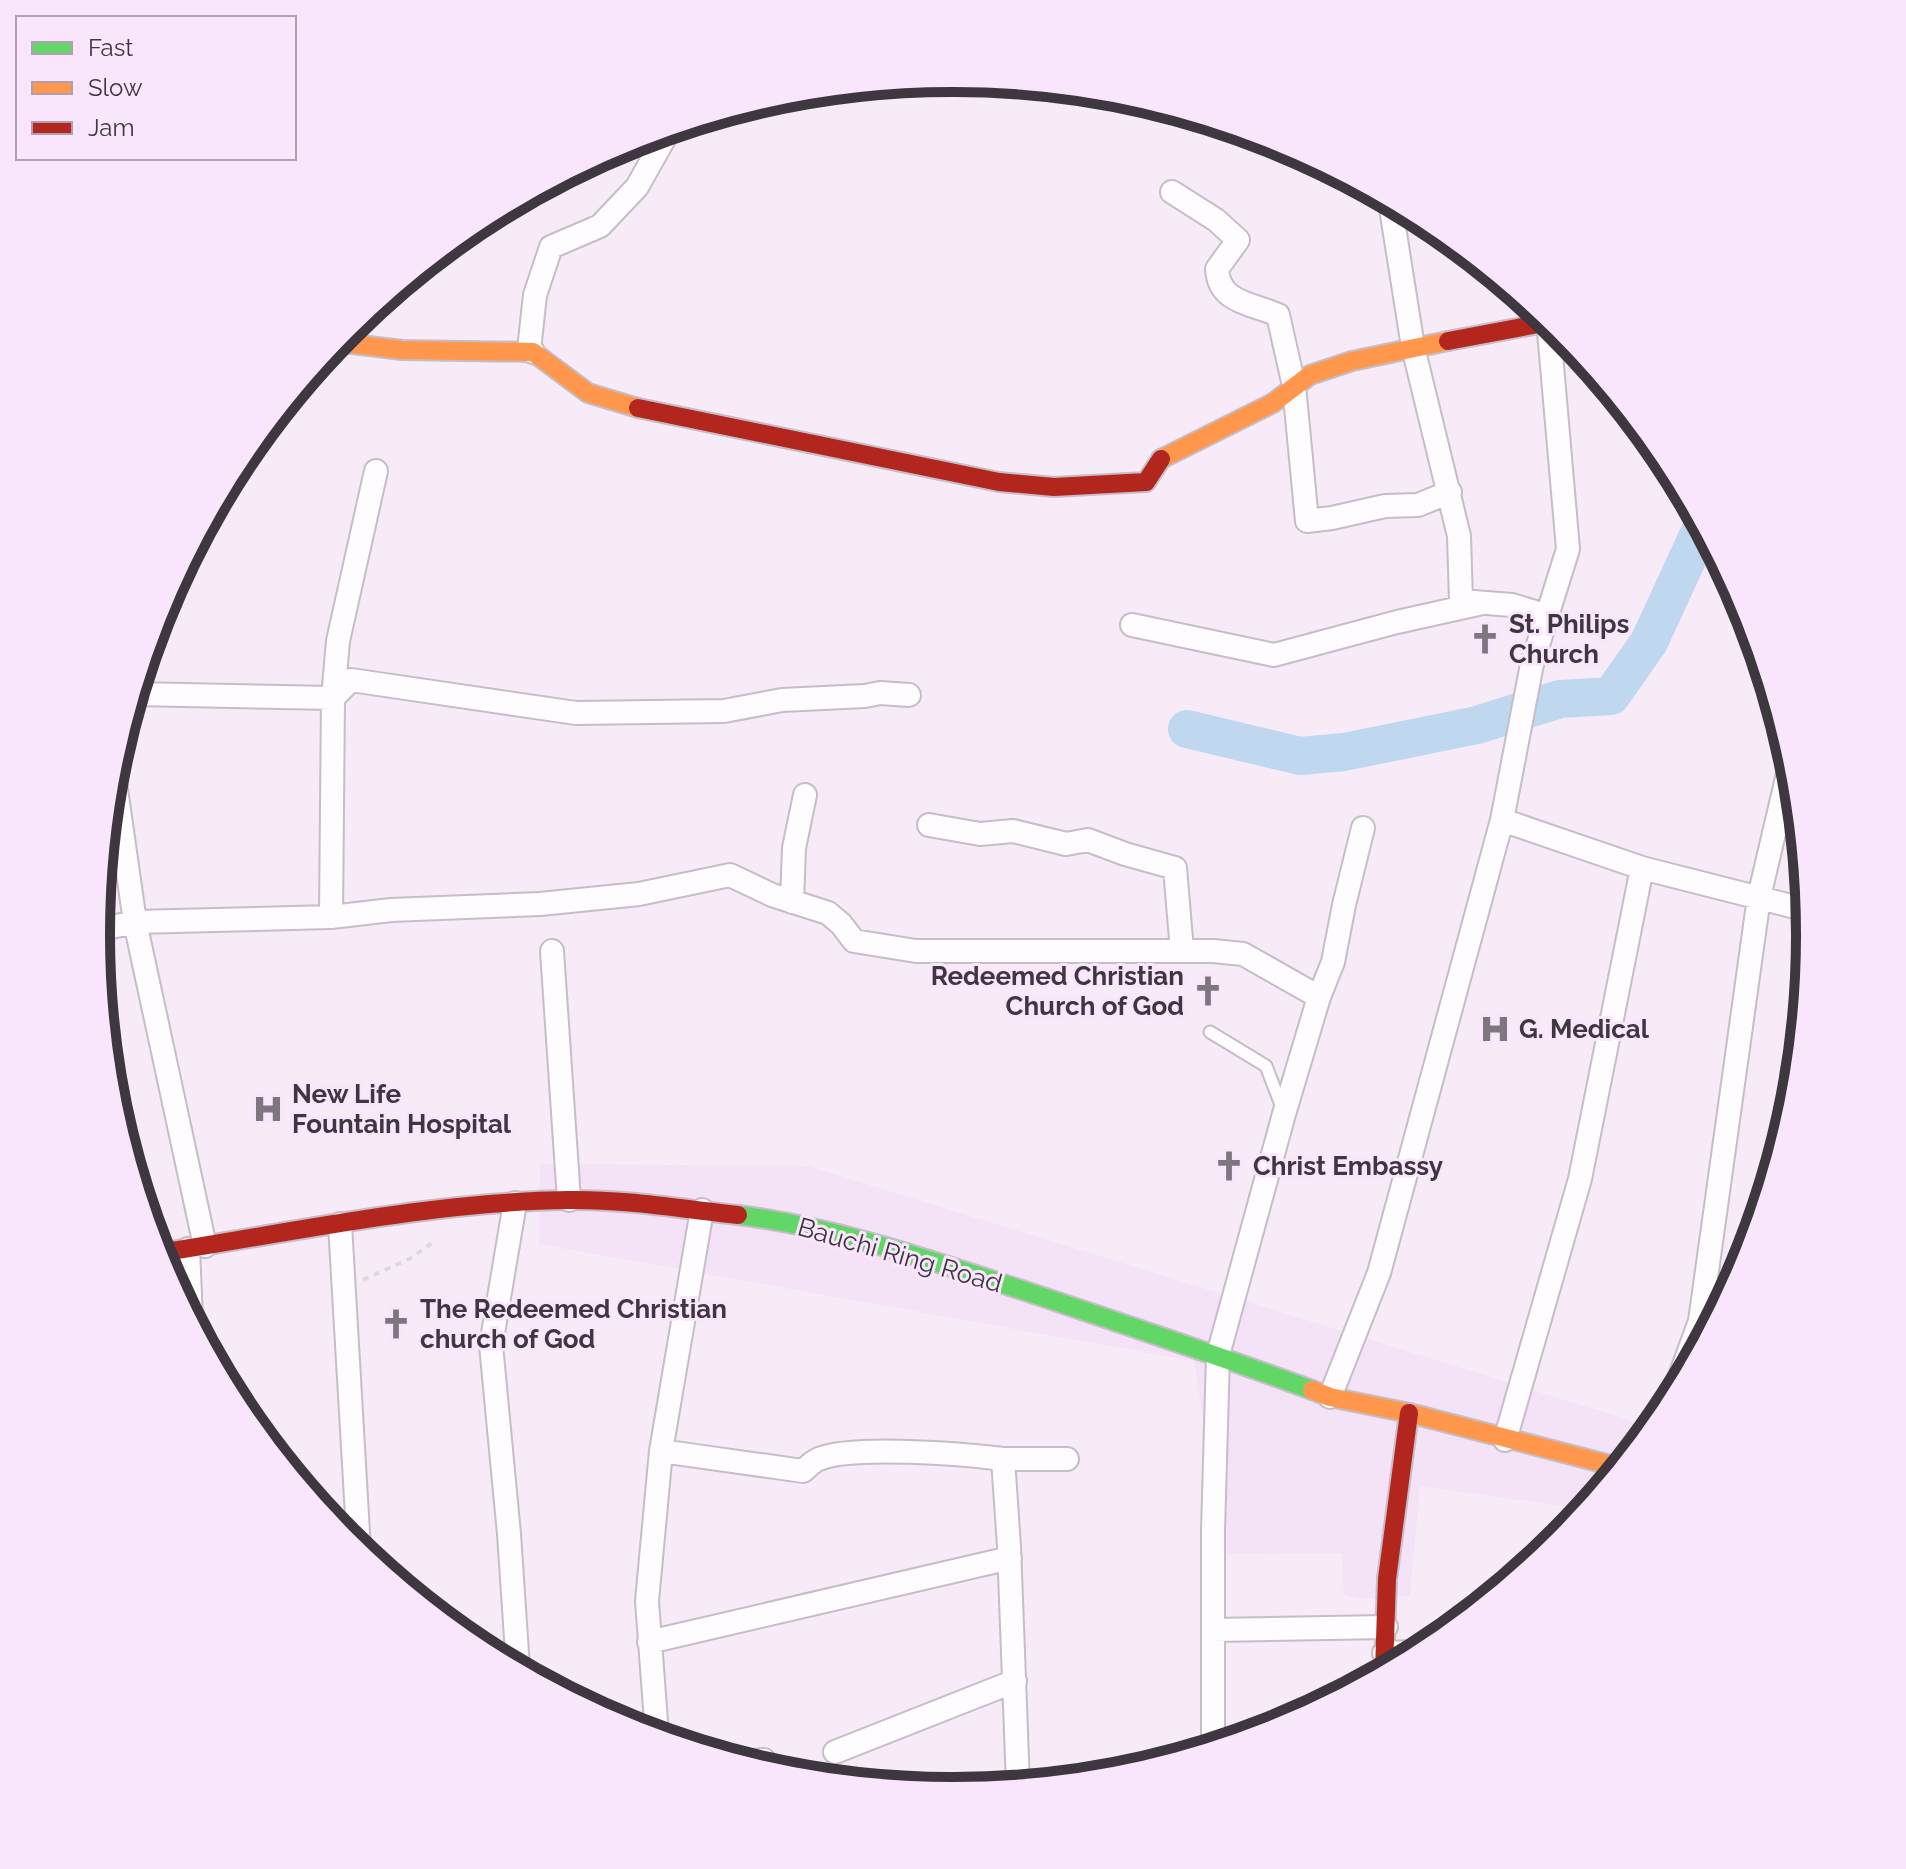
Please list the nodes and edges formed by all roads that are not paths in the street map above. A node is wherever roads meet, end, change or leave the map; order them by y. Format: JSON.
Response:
{"nodes":[{"id":1,"x":661,"y":145,"type":"edge"},
{"id":2,"x":1172,"y":192,"type":"dead end"},
{"id":3,"x":1392,"y":216,"type":"edge"},
{"id":4,"x":1533,"y":324,"type":"edge"},
{"id":5,"x":1550,"y":340,"type":"edge"},
{"id":6,"x":352,"y":344,"type":"edge"},
{"id":7,"x":1413,"y":347,"type":"junction"},
{"id":8,"x":533,"y":352,"type":"junction"},
{"id":9,"x":1294,"y":386,"type":"junction"},
{"id":10,"x":376,"y":471,"type":"dead end"},
{"id":11,"x":1450,"y":492,"type":"junction"},
{"id":12,"x":1483,"y":603,"type":"junction"},
{"id":13,"x":1548,"y":616,"type":"junction"},
{"id":14,"x":1132,"y":625,"type":"dead end"},
{"id":15,"x":146,"y":694,"type":"edge"},
{"id":16,"x":909,"y":695,"type":"dead end"},
{"id":17,"x":333,"y":698,"type":"junction"},
{"id":18,"x":805,"y":795,"type":"dead end"},
{"id":19,"x":1783,"y":795,"type":"edge"},
{"id":20,"x":120,"y":815,"type":"edge"},
{"id":21,"x":1502,"y":820,"type":"junction"},
{"id":22,"x":929,"y":825,"type":"dead end"},
{"id":23,"x":1363,"y":828,"type":"dead end"},
{"id":24,"x":1642,"y":868,"type":"junction"},
{"id":25,"x":1759,"y":897,"type":"junction"},
{"id":26,"x":792,"y":902,"type":"junction"},
{"id":27,"x":1795,"y":907,"type":"edge"},
{"id":28,"x":331,"y":917,"type":"junction"},
{"id":29,"x":135,"y":922,"type":"junction"},
{"id":30,"x":110,"y":927,"type":"edge"},
{"id":31,"x":552,"y":951,"type":"dead end"},
{"id":32,"x":1182,"y":951,"type":"junction"},
{"id":33,"x":1319,"y":997,"type":"junction"},
{"id":34,"x":1210,"y":1032,"type":"dead end"},
{"id":35,"x":1284,"y":1114,"type":"junction"},
{"id":36,"x":569,"y":1200,"type":"junction"},
{"id":37,"x":515,"y":1203,"type":"junction"},
{"id":38,"x":702,"y":1210,"type":"junction"},
{"id":39,"x":340,"y":1224,"type":"junction"},
{"id":40,"x":196,"y":1247,"type":"junction"},
{"id":41,"x":173,"y":1251,"type":"edge"},
{"id":42,"x":191,"y":1293,"type":"edge"},
{"id":43,"x":1697,"y":1330,"type":"edge"},
{"id":44,"x":1218,"y":1355,"type":"junction"},
{"id":45,"x":1330,"y":1397,"type":"junction"},
{"id":46,"x":1409,"y":1413,"type":"junction"},
{"id":47,"x":1505,"y":1440,"type":"junction"},
{"id":48,"x":661,"y":1451,"type":"junction"},
{"id":49,"x":1003,"y":1459,"type":"junction"},
{"id":50,"x":1067,"y":1459,"type":"dead end"},
{"id":51,"x":1607,"y":1464,"type":"edge"},
{"id":52,"x":358,"y":1531,"type":"edge"},
{"id":53,"x":1010,"y":1558,"type":"junction"},
{"id":54,"x":1386,"y":1627,"type":"junction"},
{"id":55,"x":1213,"y":1630,"type":"junction"},
{"id":56,"x":649,"y":1642,"type":"junction"},
{"id":57,"x":517,"y":1655,"type":"edge"},
{"id":58,"x":1384,"y":1658,"type":"edge"},
{"id":59,"x":1015,"y":1681,"type":"junction"},
{"id":60,"x":656,"y":1722,"type":"edge"},
{"id":61,"x":1213,"y":1735,"type":"edge"},
{"id":62,"x":835,"y":1752,"type":"dead end"},
{"id":63,"x":1018,"y":1774,"type":"edge"}],
"edges":[{"from":1,"to":8,"type":"street"},
{"from":2,"to":9,"type":"street"},
{"from":3,"to":7,"type":"street"},
{"from":4,"to":7,"type":"street"},
{"from":5,"to":13,"type":"street"},
{"from":6,"to":8,"type":"street"},
{"from":7,"to":9,"type":"street"},
{"from":7,"to":11,"type":"street"},
{"from":8,"to":9,"type":"street"},
{"from":9,"to":11,"type":"street"},
{"from":10,"to":17,"type":"street"},
{"from":11,"to":12,"type":"street"},
{"from":12,"to":13,"type":"street"},
{"from":12,"to":14,"type":"street"},
{"from":13,"to":21,"type":"street"},
{"from":15,"to":17,"type":"street"},
{"from":16,"to":17,"type":"street"},
{"from":17,"to":28,"type":"street"},
{"from":18,"to":26,"type":"street"},
{"from":19,"to":25,"type":"street"},
{"from":20,"to":29,"type":"street"},
{"from":21,"to":24,"type":"street"},
{"from":21,"to":45,"type":"street"},
{"from":22,"to":32,"type":"street"},
{"from":23,"to":33,"type":"street"},
{"from":24,"to":25,"type":"street"},
{"from":24,"to":47,"type":"street"},
{"from":25,"to":27,"type":"street"},
{"from":25,"to":43,"type":"street"},
{"from":26,"to":28,"type":"street"},
{"from":26,"to":32,"type":"street"},
{"from":28,"to":29,"type":"street"},
{"from":29,"to":30,"type":"street"},
{"from":29,"to":40,"type":"street"},
{"from":31,"to":36,"type":"street"},
{"from":32,"to":33,"type":"street"},
{"from":33,"to":35,"type":"street"},
{"from":34,"to":35,"type":"lane"},
{"from":35,"to":44,"type":"street"},
{"from":36,"to":37,"type":"street","name":"Bauchi Ring Road"},
{"from":36,"to":38,"type":"street","name":"Bauchi Ring Road"},
{"from":37,"to":39,"type":"street","name":"Bauchi Ring Road"},
{"from":37,"to":57,"type":"street"},
{"from":38,"to":44,"type":"street","name":"Bauchi Ring Road"},
{"from":38,"to":48,"type":"street"},
{"from":39,"to":40,"type":"street","name":"Bauchi Ring Road"},
{"from":39,"to":52,"type":"street"},
{"from":40,"to":41,"type":"street","name":"Bauchi Ring Road"},
{"from":40,"to":42,"type":"street"},
{"from":44,"to":45,"type":"street","name":"Bauchi Ring Road"},
{"from":44,"to":55,"type":"street"},
{"from":45,"to":46,"type":"street","name":"Bauchi Ring Road"},
{"from":46,"to":47,"type":"street","name":"Bauchi Ring Road"},
{"from":46,"to":54,"type":"street"},
{"from":47,"to":51,"type":"street","name":"Bauchi Ring Road"},
{"from":48,"to":49,"type":"street"},
{"from":48,"to":56,"type":"street"},
{"from":49,"to":50,"type":"street"},
{"from":49,"to":53,"type":"street"},
{"from":53,"to":56,"type":"street"},
{"from":53,"to":59,"type":"street"},
{"from":54,"to":55,"type":"street"},
{"from":54,"to":58,"type":"street"},
{"from":55,"to":61,"type":"street"},
{"from":56,"to":60,"type":"street"},
{"from":59,"to":62,"type":"street"},
{"from":59,"to":63,"type":"street"}]}
